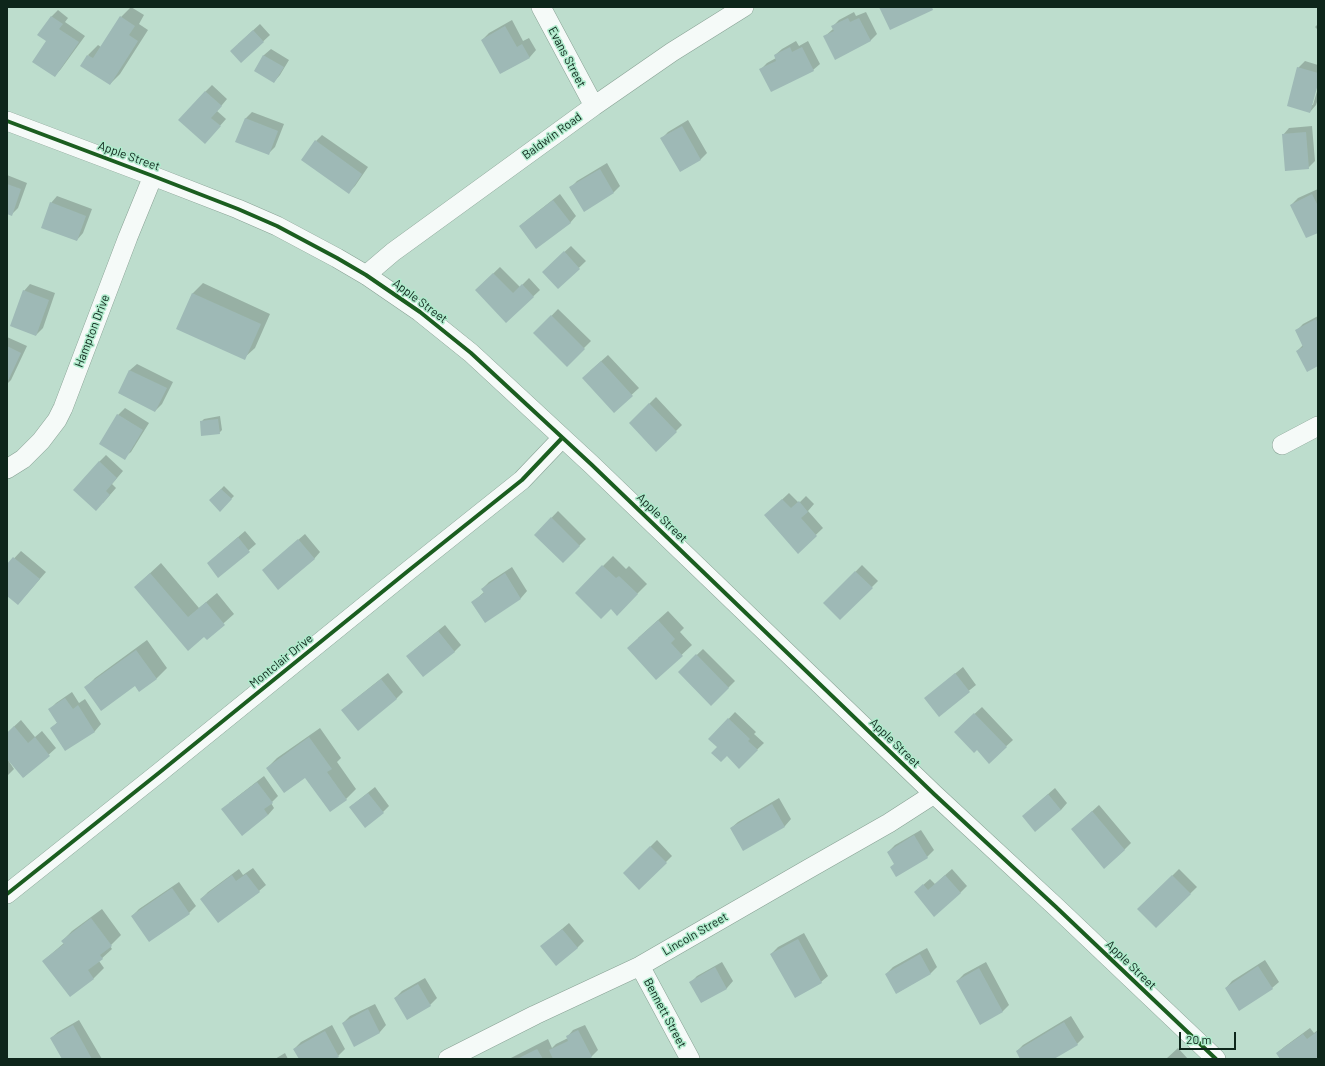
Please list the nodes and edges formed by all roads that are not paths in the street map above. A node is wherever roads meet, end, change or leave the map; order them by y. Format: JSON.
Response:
{"nodes":[{"id":1,"x":541,"y":7,"type":"edge"},
{"id":2,"x":744,"y":7,"type":"edge"},
{"id":3,"x":594,"y":106,"type":"junction"},
{"id":4,"x":7,"y":121,"type":"edge"},
{"id":5,"x":153,"y":176,"type":"junction"},
{"id":6,"x":366,"y":274,"type":"junction"},
{"id":7,"x":1318,"y":426,"type":"edge"},
{"id":8,"x":562,"y":438,"type":"junction"},
{"id":9,"x":1282,"y":445,"type":"dead end"},
{"id":10,"x":7,"y":469,"type":"edge"},
{"id":11,"x":934,"y":794,"type":"junction"},
{"id":12,"x":7,"y":894,"type":"edge"},
{"id":13,"x":640,"y":966,"type":"junction"},
{"id":14,"x":448,"y":1059,"type":"edge"},
{"id":15,"x":690,"y":1059,"type":"edge"},
{"id":16,"x":1216,"y":1059,"type":"edge"}],
"edges":[{"from":1,"to":3,"type":"street","name":"Evans Street"},
{"from":2,"to":3,"type":"street","name":"Baldwin Road"},
{"from":3,"to":6,"type":"street","name":"Baldwin Road"},
{"from":4,"to":5,"type":"street","name":"Apple Street"},
{"from":5,"to":6,"type":"street","name":"Apple Street"},
{"from":5,"to":10,"type":"street","name":"Hampton Drive"},
{"from":6,"to":8,"type":"street","name":"Apple Street"},
{"from":7,"to":9,"type":"street"},
{"from":8,"to":11,"type":"street","name":"Apple Street"},
{"from":8,"to":12,"type":"street","name":"Montclair Drive"},
{"from":11,"to":13,"type":"street","name":"Lincoln Street"},
{"from":11,"to":16,"type":"street","name":"Apple Street"},
{"from":13,"to":14,"type":"street","name":"Lincoln Street"},
{"from":13,"to":15,"type":"street","name":"Bennett Street"}]}
